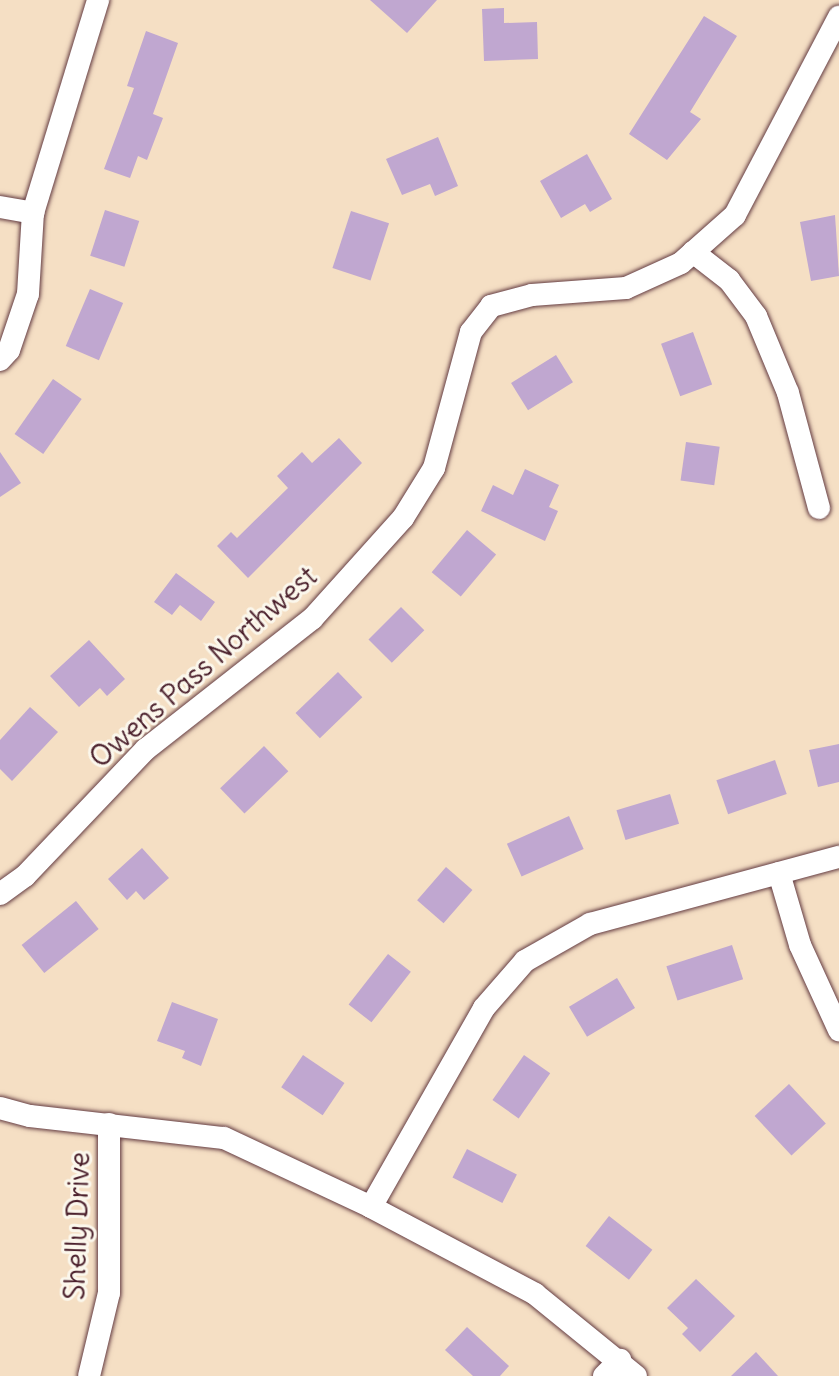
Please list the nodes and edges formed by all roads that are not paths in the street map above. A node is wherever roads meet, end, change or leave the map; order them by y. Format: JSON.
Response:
{"nodes":[{"id":1,"x":98,"y":0,"type":"edge"},
{"id":2,"x":839,"y":17,"type":"edge"},
{"id":3,"x":0,"y":207,"type":"edge"},
{"id":4,"x":33,"y":213,"type":"junction"},
{"id":5,"x":693,"y":252,"type":"junction"},
{"id":6,"x":0,"y":360,"type":"edge"},
{"id":7,"x":819,"y":508,"type":"dead end"},
{"id":8,"x":839,"y":857,"type":"edge"},
{"id":9,"x":779,"y":873,"type":"junction"},
{"id":10,"x":0,"y":894,"type":"edge"},
{"id":11,"x":839,"y":1030,"type":"edge"},
{"id":12,"x":0,"y":1108,"type":"edge"},
{"id":13,"x":109,"y":1124,"type":"junction"},
{"id":14,"x":371,"y":1207,"type":"junction"},
{"id":15,"x":620,"y":1371,"type":"edge"},
{"id":16,"x":89,"y":1376,"type":"edge"}],
"edges":[{"from":1,"to":4,"type":"street"},
{"from":2,"to":5,"type":"street","name":"Owens Pass Northwest"},
{"from":3,"to":4,"type":"street"},
{"from":4,"to":6,"type":"street"},
{"from":5,"to":7,"type":"street"},
{"from":5,"to":10,"type":"street","name":"Owens Pass Northwest"},
{"from":8,"to":9,"type":"street"},
{"from":9,"to":11,"type":"street"},
{"from":9,"to":14,"type":"street"},
{"from":12,"to":13,"type":"street"},
{"from":13,"to":14,"type":"street"},
{"from":13,"to":16,"type":"street","name":"Shelly Drive"},
{"from":14,"to":15,"type":"street"}]}
